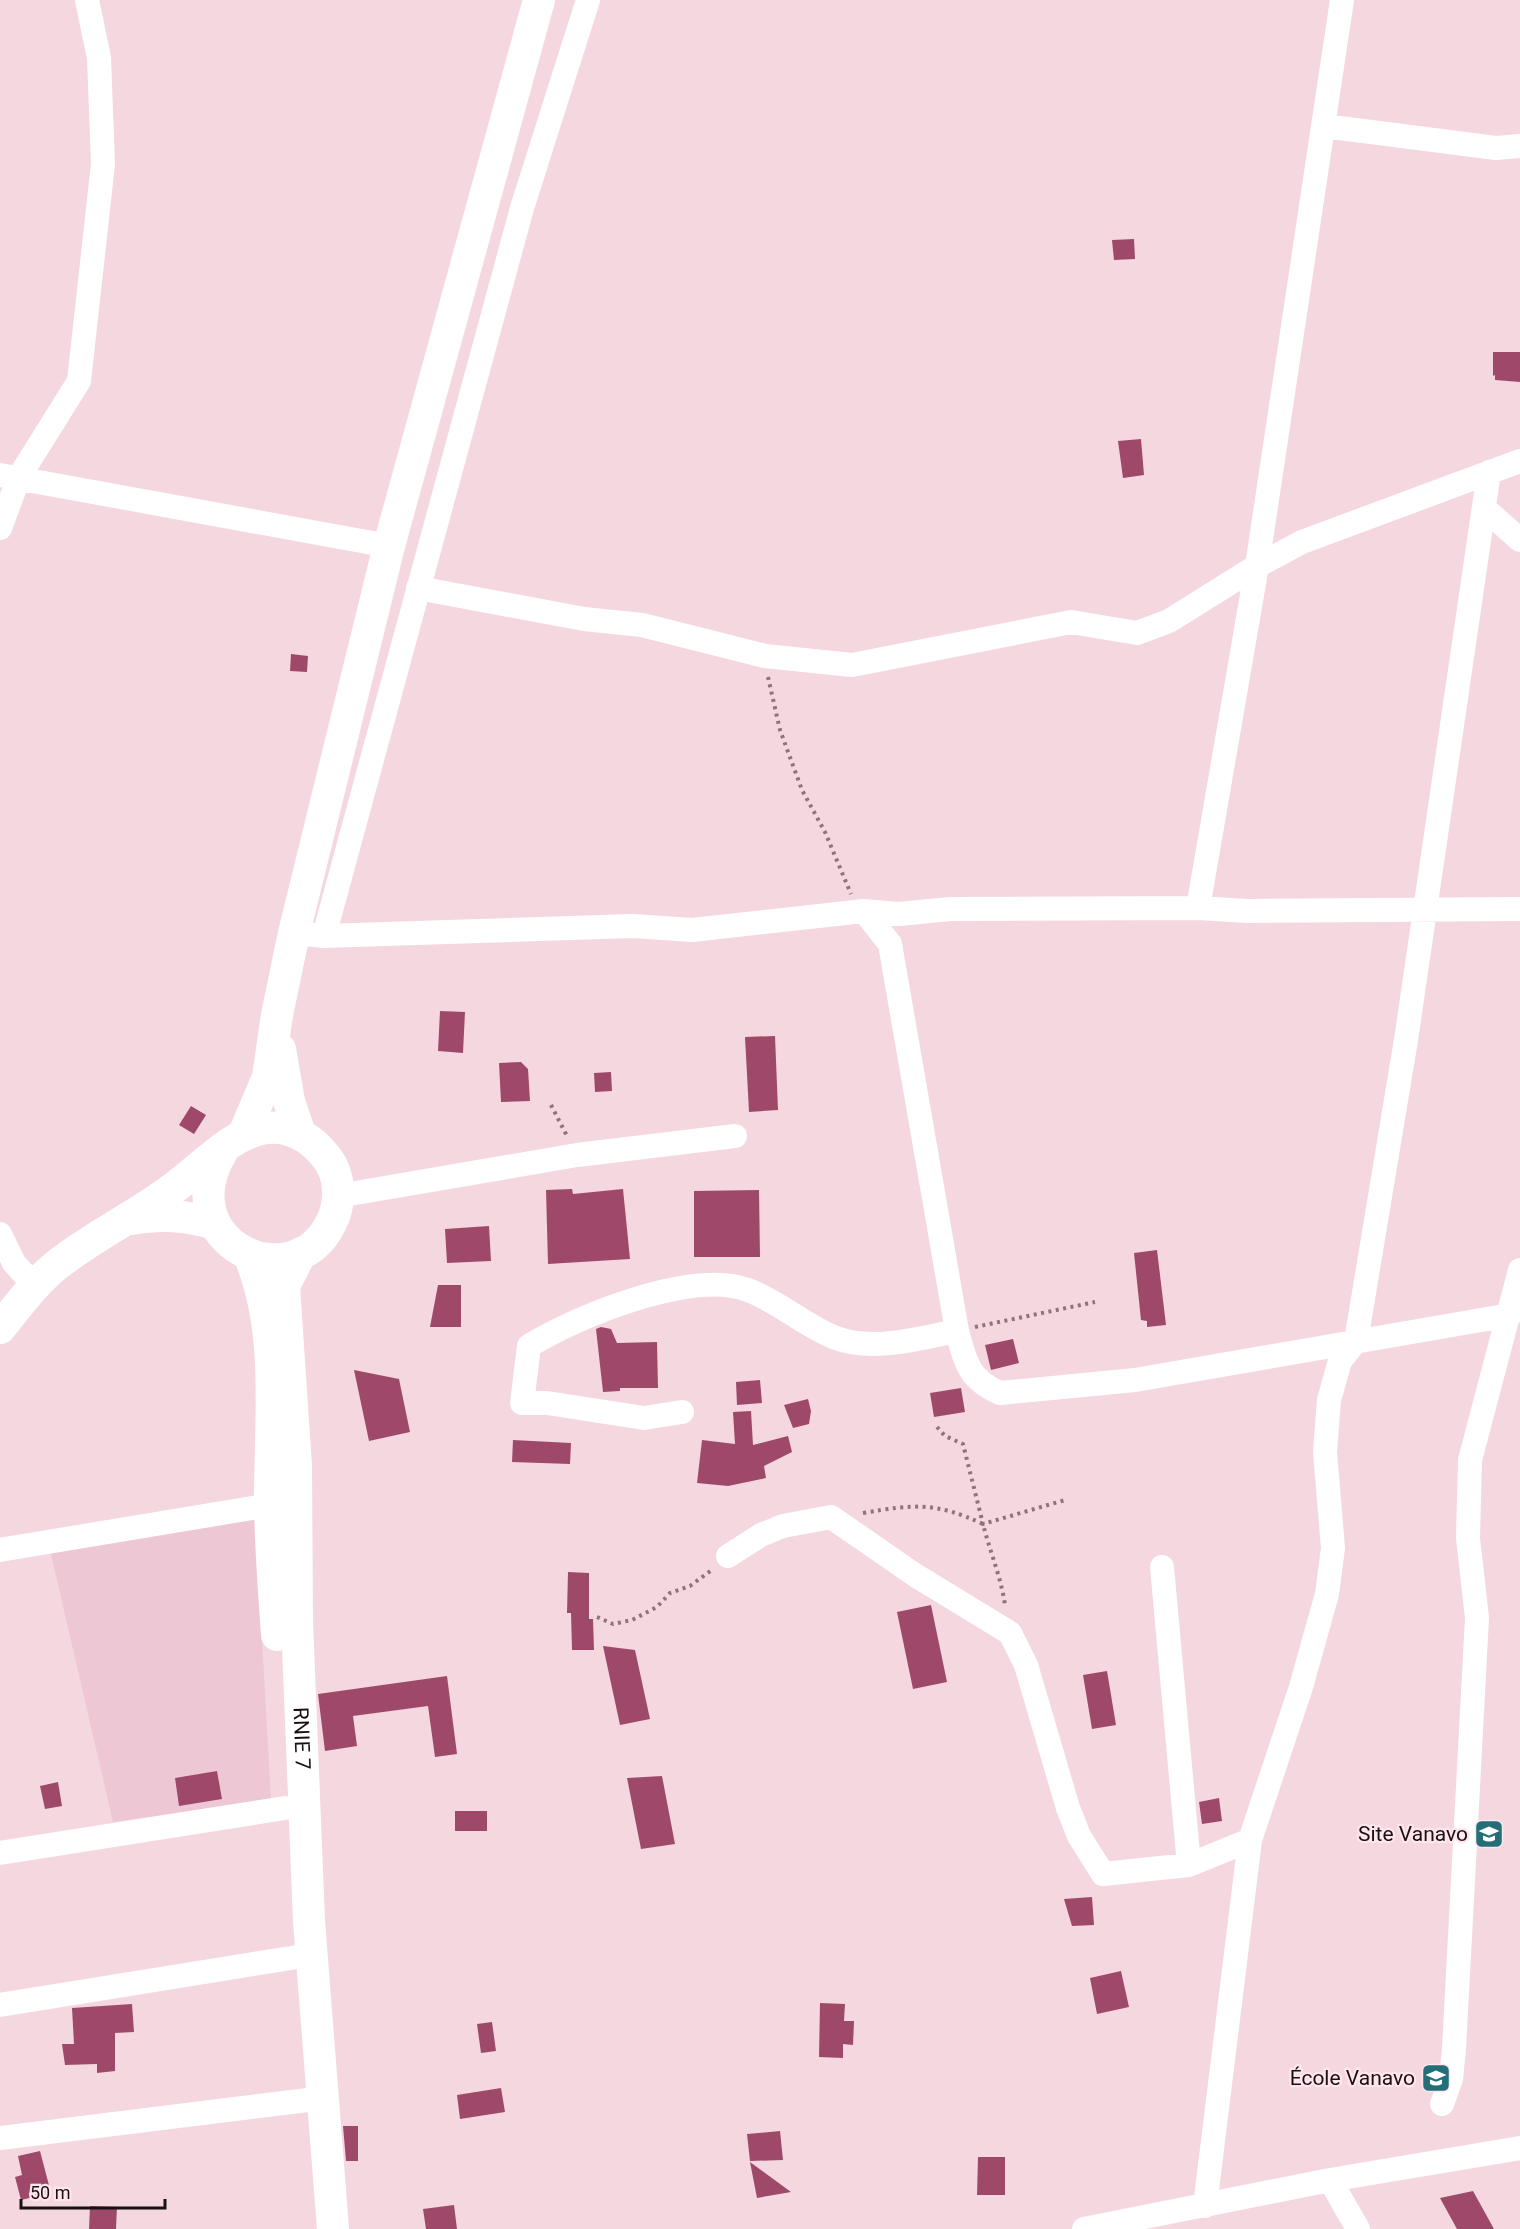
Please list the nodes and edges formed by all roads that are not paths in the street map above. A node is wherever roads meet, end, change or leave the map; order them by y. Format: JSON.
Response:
{"nodes":[{"id":1,"x":87,"y":0,"type":"edge"},
{"id":2,"x":539,"y":0,"type":"edge"},
{"id":3,"x":588,"y":0,"type":"edge"},
{"id":4,"x":1342,"y":0,"type":"edge"},
{"id":5,"x":1324,"y":126,"type":"junction"},
{"id":6,"x":1520,"y":146,"type":"edge"},
{"id":7,"x":1520,"y":460,"type":"edge"},
{"id":8,"x":1489,"y":472,"type":"junction"},
{"id":9,"x":9,"y":476,"type":"edge"},
{"id":10,"x":1484,"y":508,"type":"junction"},
{"id":11,"x":0,"y":528,"type":"edge"},
{"id":12,"x":1520,"y":540,"type":"edge"},
{"id":13,"x":389,"y":546,"type":"junction"},
{"id":14,"x":1257,"y":566,"type":"junction"},
{"id":15,"x":418,"y":588,"type":"junction"},
{"id":16,"x":1198,"y":908,"type":"junction"},
{"id":17,"x":1424,"y":908,"type":"junction"},
{"id":18,"x":1520,"y":909,"type":"edge"},
{"id":19,"x":864,"y":911,"type":"junction"},
{"id":20,"x":309,"y":934,"type":"junction"},
{"id":21,"x":277,"y":1015,"type":"junction"},
{"id":22,"x":300,"y":1134,"type":"junction"},
{"id":23,"x":735,"y":1136,"type":"dead end"},
{"id":24,"x":234,"y":1142,"type":"junction"},
{"id":25,"x":338,"y":1196,"type":"junction"},
{"id":26,"x":118,"y":1221,"type":"junction"},
{"id":27,"x":214,"y":1224,"type":"junction"},
{"id":28,"x":0,"y":1234,"type":"edge"},
{"id":29,"x":301,"y":1253,"type":"junction"},
{"id":30,"x":249,"y":1255,"type":"junction"},
{"id":31,"x":1520,"y":1270,"type":"edge"},
{"id":32,"x":34,"y":1285,"type":"junction"},
{"id":33,"x":1510,"y":1315,"type":"junction"},
{"id":34,"x":0,"y":1328,"type":"edge"},
{"id":35,"x":957,"y":1330,"type":"junction"},
{"id":36,"x":1356,"y":1341,"type":"junction"},
{"id":37,"x":682,"y":1412,"type":"dead end"},
{"id":38,"x":270,"y":1505,"type":"junction"},
{"id":39,"x":0,"y":1550,"type":"edge"},
{"id":40,"x":728,"y":1556,"type":"road end"},
{"id":41,"x":1162,"y":1567,"type":"dead end"},
{"id":42,"x":285,"y":1808,"type":"junction"},
{"id":43,"x":1250,"y":1840,"type":"junction"},
{"id":44,"x":0,"y":1853,"type":"edge"},
{"id":45,"x":1189,"y":1865,"type":"junction"},
{"id":46,"x":297,"y":1957,"type":"junction"},
{"id":47,"x":0,"y":2005,"type":"edge"},
{"id":48,"x":308,"y":2100,"type":"junction"},
{"id":49,"x":1442,"y":2104,"type":"dead end"},
{"id":50,"x":0,"y":2138,"type":"edge"},
{"id":51,"x":1520,"y":2148,"type":"edge"},
{"id":52,"x":1330,"y":2180,"type":"junction"},
{"id":53,"x":1205,"y":2206,"type":"junction"},
{"id":54,"x":1155,"y":2222,"type":"edge"},
{"id":55,"x":314,"y":2229,"type":"edge"},
{"id":56,"x":333,"y":2229,"type":"edge"},
{"id":57,"x":1084,"y":2229,"type":"edge"},
{"id":58,"x":1358,"y":2229,"type":"edge"}],
"edges":[{"from":1,"to":9,"type":"street"},
{"from":2,"to":13,"type":"main road","number":"RNIE 7"},
{"from":3,"to":15,"type":"street"},
{"from":4,"to":5,"type":"street"},
{"from":5,"to":6,"type":"street"},
{"from":5,"to":14,"type":"street"},
{"from":7,"to":8,"type":"street"},
{"from":8,"to":10,"type":"street"},
{"from":8,"to":14,"type":"street"},
{"from":9,"to":11,"type":"street"},
{"from":9,"to":13,"type":"street"},
{"from":10,"to":12,"type":"street"},
{"from":10,"to":17,"type":"street"},
{"from":13,"to":20,"type":"main road","number":"RNIE 7"},
{"from":14,"to":15,"type":"street"},
{"from":14,"to":16,"type":"street"},
{"from":15,"to":20,"type":"street"},
{"from":16,"to":17,"type":"street"},
{"from":16,"to":19,"type":"street"},
{"from":17,"to":18,"type":"street"},
{"from":17,"to":36,"type":"street"},
{"from":19,"to":20,"type":"street"},
{"from":19,"to":35,"type":"street"},
{"from":20,"to":21,"type":"main road","number":"RNIE 7"},
{"from":21,"to":22,"type":"main road","number":"RNIE 7"},
{"from":21,"to":24,"type":"main road","number":"RNIE 7"},
{"from":22,"to":24,"type":"main road","number":"RNIE 7"},
{"from":22,"to":25,"type":"main road","number":"RNIE 7"},
{"from":23,"to":25,"type":"street"},
{"from":24,"to":26,"type":"main road"},
{"from":24,"to":27,"type":"main road","number":"RNIE 7"},
{"from":25,"to":29,"type":"main road","number":"RNIE 7"},
{"from":26,"to":27,"type":"main road"},
{"from":26,"to":32,"type":"main road"},
{"from":27,"to":30,"type":"main road","number":"RNIE 7"},
{"from":28,"to":32,"type":"street"},
{"from":29,"to":30,"type":"main road","number":"RNIE 7"},
{"from":29,"to":56,"type":"main road","name":"RNIE 7","number":"RNIE 7"},
{"from":30,"to":38,"type":"main road","name":"RNIE 7","number":"RNIE 7"},
{"from":31,"to":33,"type":"street"},
{"from":32,"to":34,"type":"main road"},
{"from":33,"to":36,"type":"street"},
{"from":33,"to":49,"type":"street"},
{"from":35,"to":36,"type":"street"},
{"from":35,"to":37,"type":"street"},
{"from":36,"to":43,"type":"street"},
{"from":38,"to":39,"type":"street"},
{"from":38,"to":42,"type":"main road","name":"RNIE 7","number":"RNIE 7"},
{"from":40,"to":45,"type":"street"},
{"from":41,"to":45,"type":"street"},
{"from":42,"to":44,"type":"street"},
{"from":42,"to":46,"type":"main road","name":"RNIE 7","number":"RNIE 7"},
{"from":43,"to":45,"type":"street"},
{"from":43,"to":53,"type":"street"},
{"from":46,"to":47,"type":"street"},
{"from":46,"to":48,"type":"main road","name":"RNIE 7","number":"RNIE 7"},
{"from":48,"to":50,"type":"street"},
{"from":48,"to":55,"type":"main road","name":"RNIE 7","number":"RNIE 7"},
{"from":51,"to":52,"type":"street"},
{"from":52,"to":53,"type":"street"},
{"from":52,"to":58,"type":"street"},
{"from":53,"to":54,"type":"street"},
{"from":54,"to":57,"type":"street"}]}
